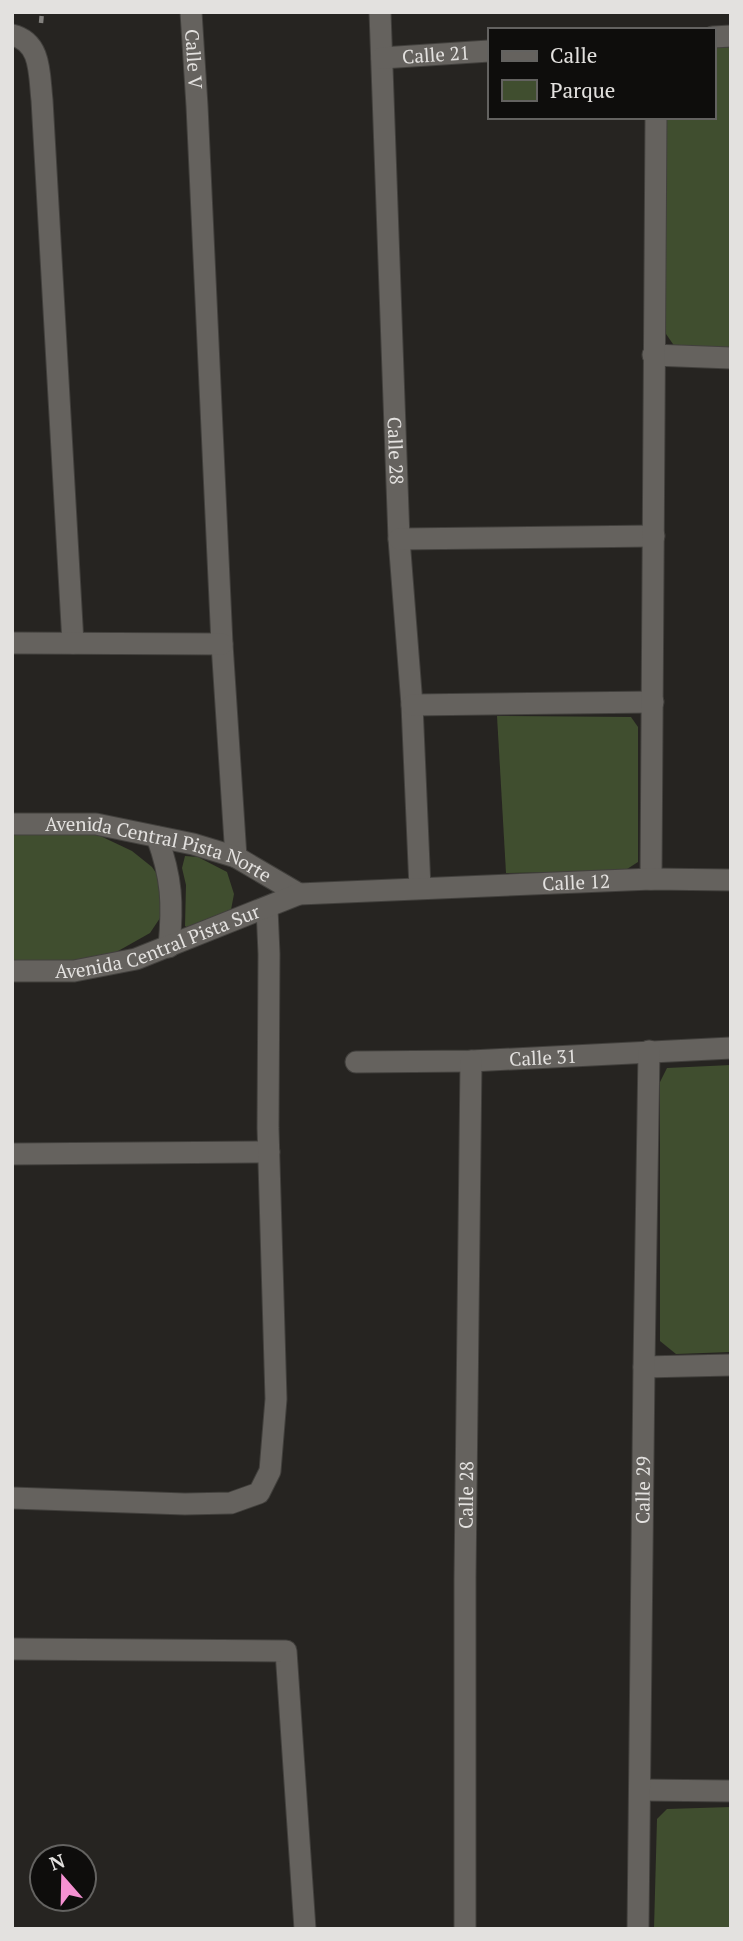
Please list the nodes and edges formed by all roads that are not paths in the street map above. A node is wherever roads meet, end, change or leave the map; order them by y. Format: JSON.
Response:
{"nodes":[{"id":1,"x":191,"y":12,"type":"edge"},
{"id":2,"x":380,"y":12,"type":"edge"},
{"id":3,"x":12,"y":35,"type":"edge"},
{"id":4,"x":488,"y":51,"type":"edge"},
{"id":5,"x":382,"y":58,"type":"junction"},
{"id":6,"x":656,"y":119,"type":"edge"},
{"id":7,"x":653,"y":355,"type":"junction"},
{"id":8,"x":731,"y":358,"type":"edge"},
{"id":9,"x":654,"y":537,"type":"junction"},
{"id":10,"x":399,"y":539,"type":"junction"},
{"id":11,"x":12,"y":642,"type":"edge"},
{"id":12,"x":73,"y":643,"type":"junction"},
{"id":13,"x":222,"y":644,"type":"junction"},
{"id":14,"x":653,"y":702,"type":"junction"},
{"id":15,"x":412,"y":705,"type":"junction"},
{"id":16,"x":12,"y":824,"type":"edge"},
{"id":17,"x":158,"y":837,"type":"junction"},
{"id":18,"x":236,"y":857,"type":"junction"},
{"id":19,"x":651,"y":878,"type":"junction"},
{"id":20,"x":731,"y":880,"type":"edge"},
{"id":21,"x":420,"y":888,"type":"junction"},
{"id":22,"x":299,"y":894,"type":"junction"},
{"id":23,"x":267,"y":908,"type":"junction"},
{"id":24,"x":169,"y":947,"type":"junction"},
{"id":25,"x":12,"y":971,"type":"edge"},
{"id":26,"x":731,"y":1048,"type":"edge"},
{"id":27,"x":649,"y":1051,"type":"junction"},
{"id":28,"x":471,"y":1060,"type":"junction"},
{"id":29,"x":356,"y":1062,"type":"dead end"},
{"id":30,"x":269,"y":1152,"type":"junction"},
{"id":31,"x":12,"y":1154,"type":"edge"},
{"id":32,"x":731,"y":1365,"type":"edge"},
{"id":33,"x":644,"y":1367,"type":"junction"},
{"id":34,"x":12,"y":1498,"type":"edge"},
{"id":35,"x":12,"y":1649,"type":"edge"},
{"id":36,"x":640,"y":1790,"type":"junction"},
{"id":37,"x":731,"y":1791,"type":"edge"},
{"id":38,"x":305,"y":1929,"type":"edge"},
{"id":39,"x":465,"y":1929,"type":"edge"},
{"id":40,"x":638,"y":1929,"type":"edge"}],
"edges":[{"from":1,"to":13,"type":"street","name":"Calle V"},
{"from":2,"to":5,"type":"street","name":"Calle 28"},
{"from":3,"to":12,"type":"street"},
{"from":4,"to":5,"type":"street","name":"Calle 21"},
{"from":5,"to":10,"type":"street","name":"Calle 28"},
{"from":6,"to":7,"type":"street"},
{"from":7,"to":8,"type":"street"},
{"from":7,"to":9,"type":"street"},
{"from":9,"to":10,"type":"street"},
{"from":9,"to":14,"type":"street"},
{"from":10,"to":15,"type":"street","name":"Calle 28"},
{"from":11,"to":12,"type":"street"},
{"from":12,"to":13,"type":"street"},
{"from":13,"to":18,"type":"street","name":"Calle V"},
{"from":14,"to":15,"type":"street"},
{"from":14,"to":19,"type":"street"},
{"from":15,"to":21,"type":"street","name":"Calle 28"},
{"from":16,"to":17,"type":"street","name":"Avenida Central Pista Norte"},
{"from":17,"to":18,"type":"street","name":"Avenida Central Pista Norte"},
{"from":17,"to":24,"type":"street"},
{"from":18,"to":22,"type":"street","name":"Avenida Central Pista Norte"},
{"from":19,"to":20,"type":"street","name":"Calle 12"},
{"from":19,"to":21,"type":"street","name":"Calle 12"},
{"from":21,"to":22,"type":"street","name":"Calle 12"},
{"from":22,"to":23,"type":"street","name":"Avenida Central Pista Sur"},
{"from":23,"to":24,"type":"street","name":"Avenida Central Pista Sur"},
{"from":23,"to":30,"type":"street"},
{"from":24,"to":25,"type":"street","name":"Avenida Central Pista Sur"},
{"from":26,"to":27,"type":"street","name":"Calle 31"},
{"from":27,"to":28,"type":"street","name":"Calle 31"},
{"from":27,"to":33,"type":"street","name":"Calle 29"},
{"from":28,"to":29,"type":"street","name":"Calle 31"},
{"from":28,"to":39,"type":"street","name":"Calle 28"},
{"from":30,"to":31,"type":"street"},
{"from":30,"to":34,"type":"street"},
{"from":32,"to":33,"type":"street"},
{"from":33,"to":36,"type":"street","name":"Calle 29"},
{"from":35,"to":38,"type":"street"},
{"from":36,"to":37,"type":"street"},
{"from":36,"to":40,"type":"street","name":"Calle 29"}]}
